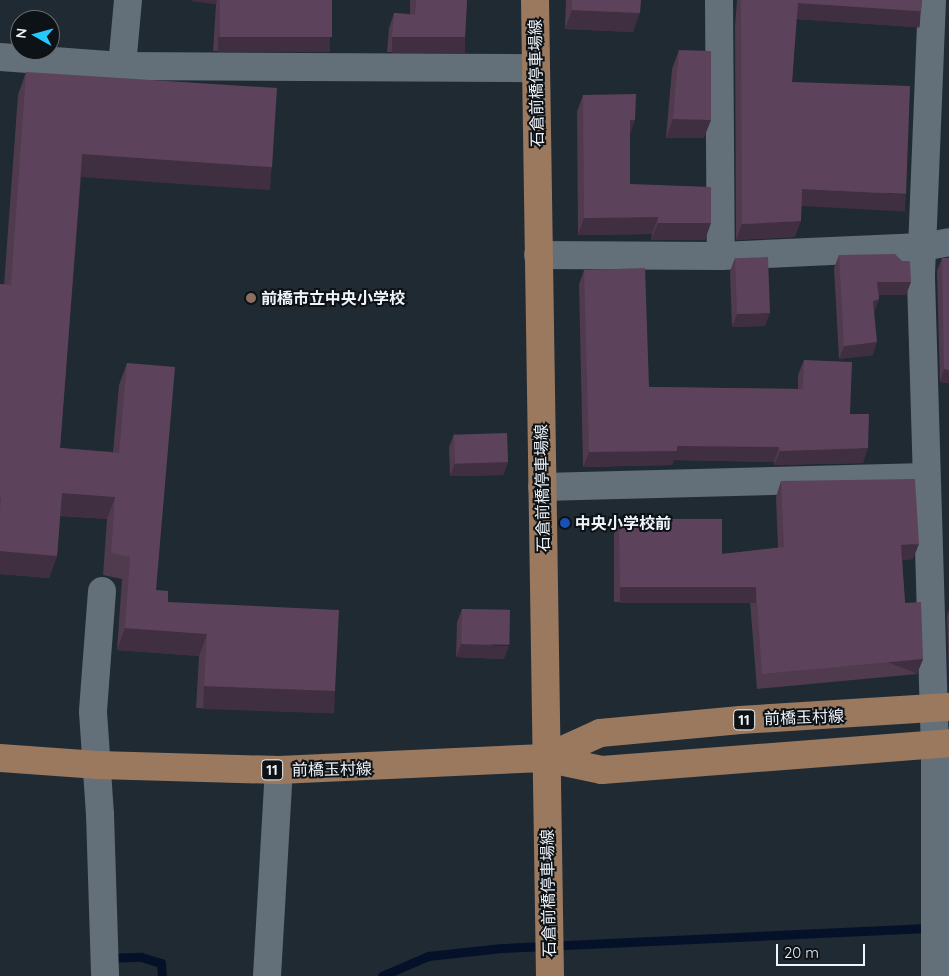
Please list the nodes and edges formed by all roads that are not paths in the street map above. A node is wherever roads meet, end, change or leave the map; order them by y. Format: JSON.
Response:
{"nodes":[{"id":1,"x":128,"y":0,"type":"edge"},
{"id":2,"x":534,"y":0,"type":"edge"},
{"id":3,"x":719,"y":0,"type":"edge"},
{"id":4,"x":932,"y":0,"type":"edge"},
{"id":5,"x":0,"y":57,"type":"edge"},
{"id":6,"x":122,"y":66,"type":"junction"},
{"id":7,"x":536,"y":68,"type":"junction"},
{"id":8,"x":949,"y":242,"type":"edge"},
{"id":9,"x":922,"y":247,"type":"junction"},
{"id":10,"x":538,"y":255,"type":"junction"},
{"id":11,"x":721,"y":256,"type":"junction"},
{"id":12,"x":926,"y":477,"type":"junction"},
{"id":13,"x":542,"y":487,"type":"junction"},
{"id":14,"x":102,"y":591,"type":"dead end"},
{"id":15,"x":941,"y":708,"type":"edge"},
{"id":16,"x":942,"y":744,"type":"edge"},
{"id":17,"x":0,"y":758,"type":"edge"},
{"id":18,"x":545,"y":758,"type":"junction"},
{"id":19,"x":98,"y":765,"type":"junction"},
{"id":20,"x":279,"y":770,"type":"junction"},
{"id":21,"x":104,"y":964,"type":"edge"},
{"id":22,"x":550,"y":968,"type":"edge"},
{"id":23,"x":267,"y":976,"type":"edge"},
{"id":24,"x":935,"y":976,"type":"edge"}],
"edges":[{"from":1,"to":6,"type":"street"},
{"from":2,"to":7,"type":"main road","name":"石倉前橋停車場線"},
{"from":3,"to":11,"type":"street"},
{"from":4,"to":9,"type":"street"},
{"from":5,"to":6,"type":"street"},
{"from":6,"to":7,"type":"street"},
{"from":7,"to":10,"type":"main road","name":"石倉前橋停車場線"},
{"from":8,"to":9,"type":"street"},
{"from":9,"to":11,"type":"street"},
{"from":9,"to":12,"type":"street"},
{"from":10,"to":11,"type":"street"},
{"from":10,"to":13,"type":"main road","name":"石倉前橋停車場線"},
{"from":12,"to":13,"type":"street"},
{"from":12,"to":15,"type":"street"},
{"from":13,"to":18,"type":"main road","name":"石倉前橋停車場線"},
{"from":14,"to":19,"type":"street"},
{"from":15,"to":16,"type":"street"},
{"from":15,"to":18,"type":"main road","name":"前橋玉村線","number":"11"},
{"from":16,"to":18,"type":"main road","name":"前橋玉村線","number":"11"},
{"from":16,"to":24,"type":"street"},
{"from":17,"to":19,"type":"main road","name":"前橋玉村線","number":"11"},
{"from":18,"to":20,"type":"main road","name":"前橋玉村線","number":"11"},
{"from":18,"to":22,"type":"main road","name":"石倉前橋停車場線"},
{"from":19,"to":20,"type":"main road","name":"前橋玉村線","number":"11"},
{"from":19,"to":21,"type":"street"},
{"from":20,"to":23,"type":"street"}]}
